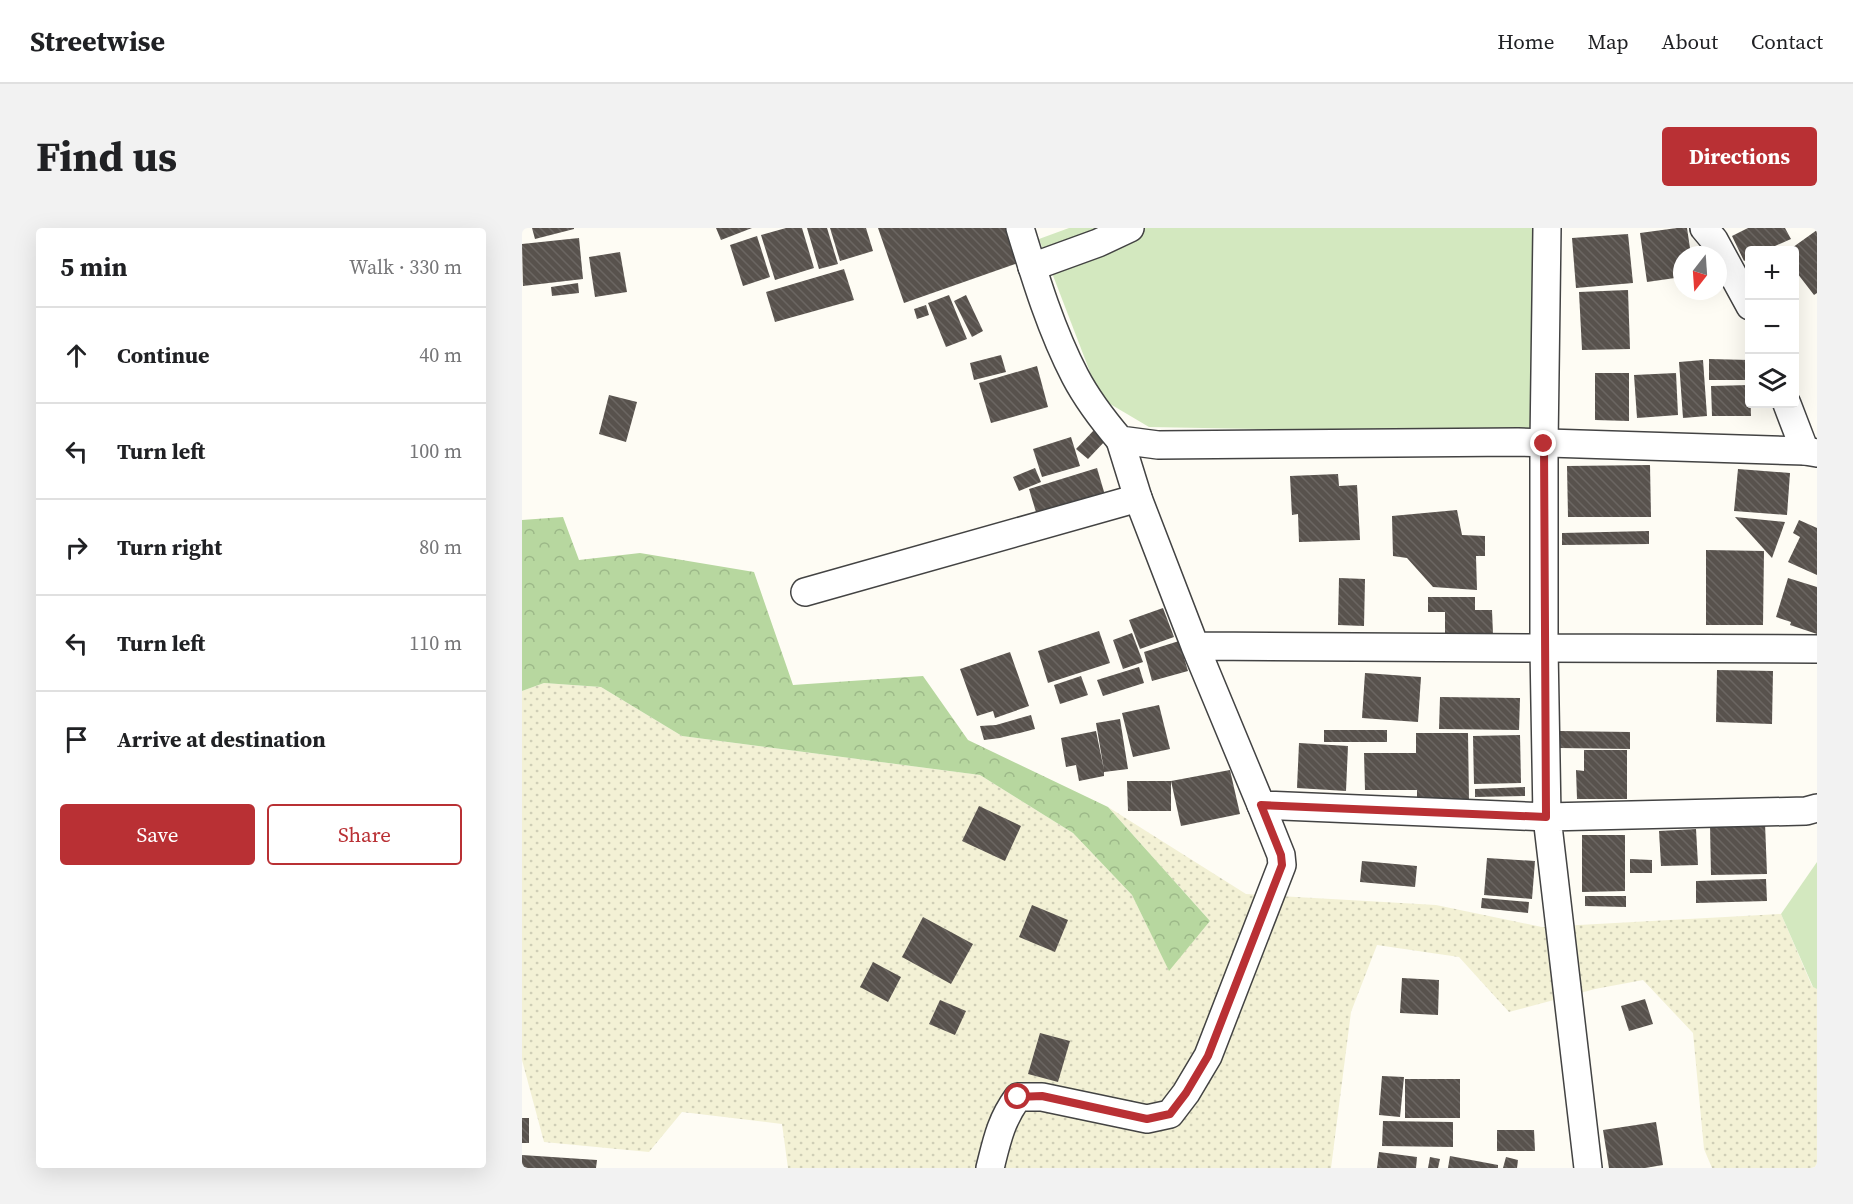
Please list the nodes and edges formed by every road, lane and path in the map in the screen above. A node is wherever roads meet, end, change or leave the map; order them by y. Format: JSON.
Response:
{"nodes":[{"id":1,"x":1020,"y":228,"type":"edge"},
{"id":2,"x":1130,"y":228,"type":"edge"},
{"id":3,"x":1523,"y":228,"type":"edge"},
{"id":4,"x":1547,"y":228,"type":"edge"},
{"id":5,"x":1561,"y":228,"type":"edge"},
{"id":6,"x":1704,"y":228,"type":"edge"},
{"id":7,"x":1032,"y":267,"type":"junction"},
{"id":8,"x":1746,"y":300,"type":"edge"},
{"id":9,"x":1789,"y":408,"type":"edge"},
{"id":10,"x":1120,"y":440,"type":"junction"},
{"id":11,"x":1544,"y":444,"type":"junction"},
{"id":12,"x":1811,"y":452,"type":"edge"},
{"id":13,"x":1138,"y":498,"type":"junction"},
{"id":14,"x":805,"y":592,"type":"dead end"},
{"id":15,"x":1195,"y":646,"type":"junction"},
{"id":16,"x":1544,"y":648,"type":"junction"},
{"id":17,"x":1817,"y":649,"type":"edge"},
{"id":18,"x":1261,"y":805,"type":"junction"},
{"id":19,"x":1817,"y":808,"type":"edge"},
{"id":20,"x":1546,"y":817,"type":"junction"},
{"id":21,"x":990,"y":1168,"type":"edge"},
{"id":22,"x":1588,"y":1168,"type":"edge"}],
"edges":[{"from":1,"to":7,"type":"street"},
{"from":2,"to":7,"type":"street"},
{"from":3,"to":4,"type":"street"},
{"from":4,"to":5,"type":"street"},
{"from":4,"to":11,"type":"street"},
{"from":6,"to":8,"type":"street"},
{"from":7,"to":10,"type":"street"},
{"from":9,"to":12,"type":"street"},
{"from":10,"to":11,"type":"street"},
{"from":10,"to":13,"type":"street"},
{"from":11,"to":12,"type":"street"},
{"from":11,"to":16,"type":"street"},
{"from":13,"to":14,"type":"street"},
{"from":13,"to":15,"type":"street"},
{"from":15,"to":16,"type":"street"},
{"from":15,"to":18,"type":"street"},
{"from":16,"to":17,"type":"street"},
{"from":16,"to":20,"type":"street"},
{"from":18,"to":20,"type":"street"},
{"from":18,"to":21,"type":"street"},
{"from":19,"to":20,"type":"street"},
{"from":20,"to":22,"type":"street"}]}
